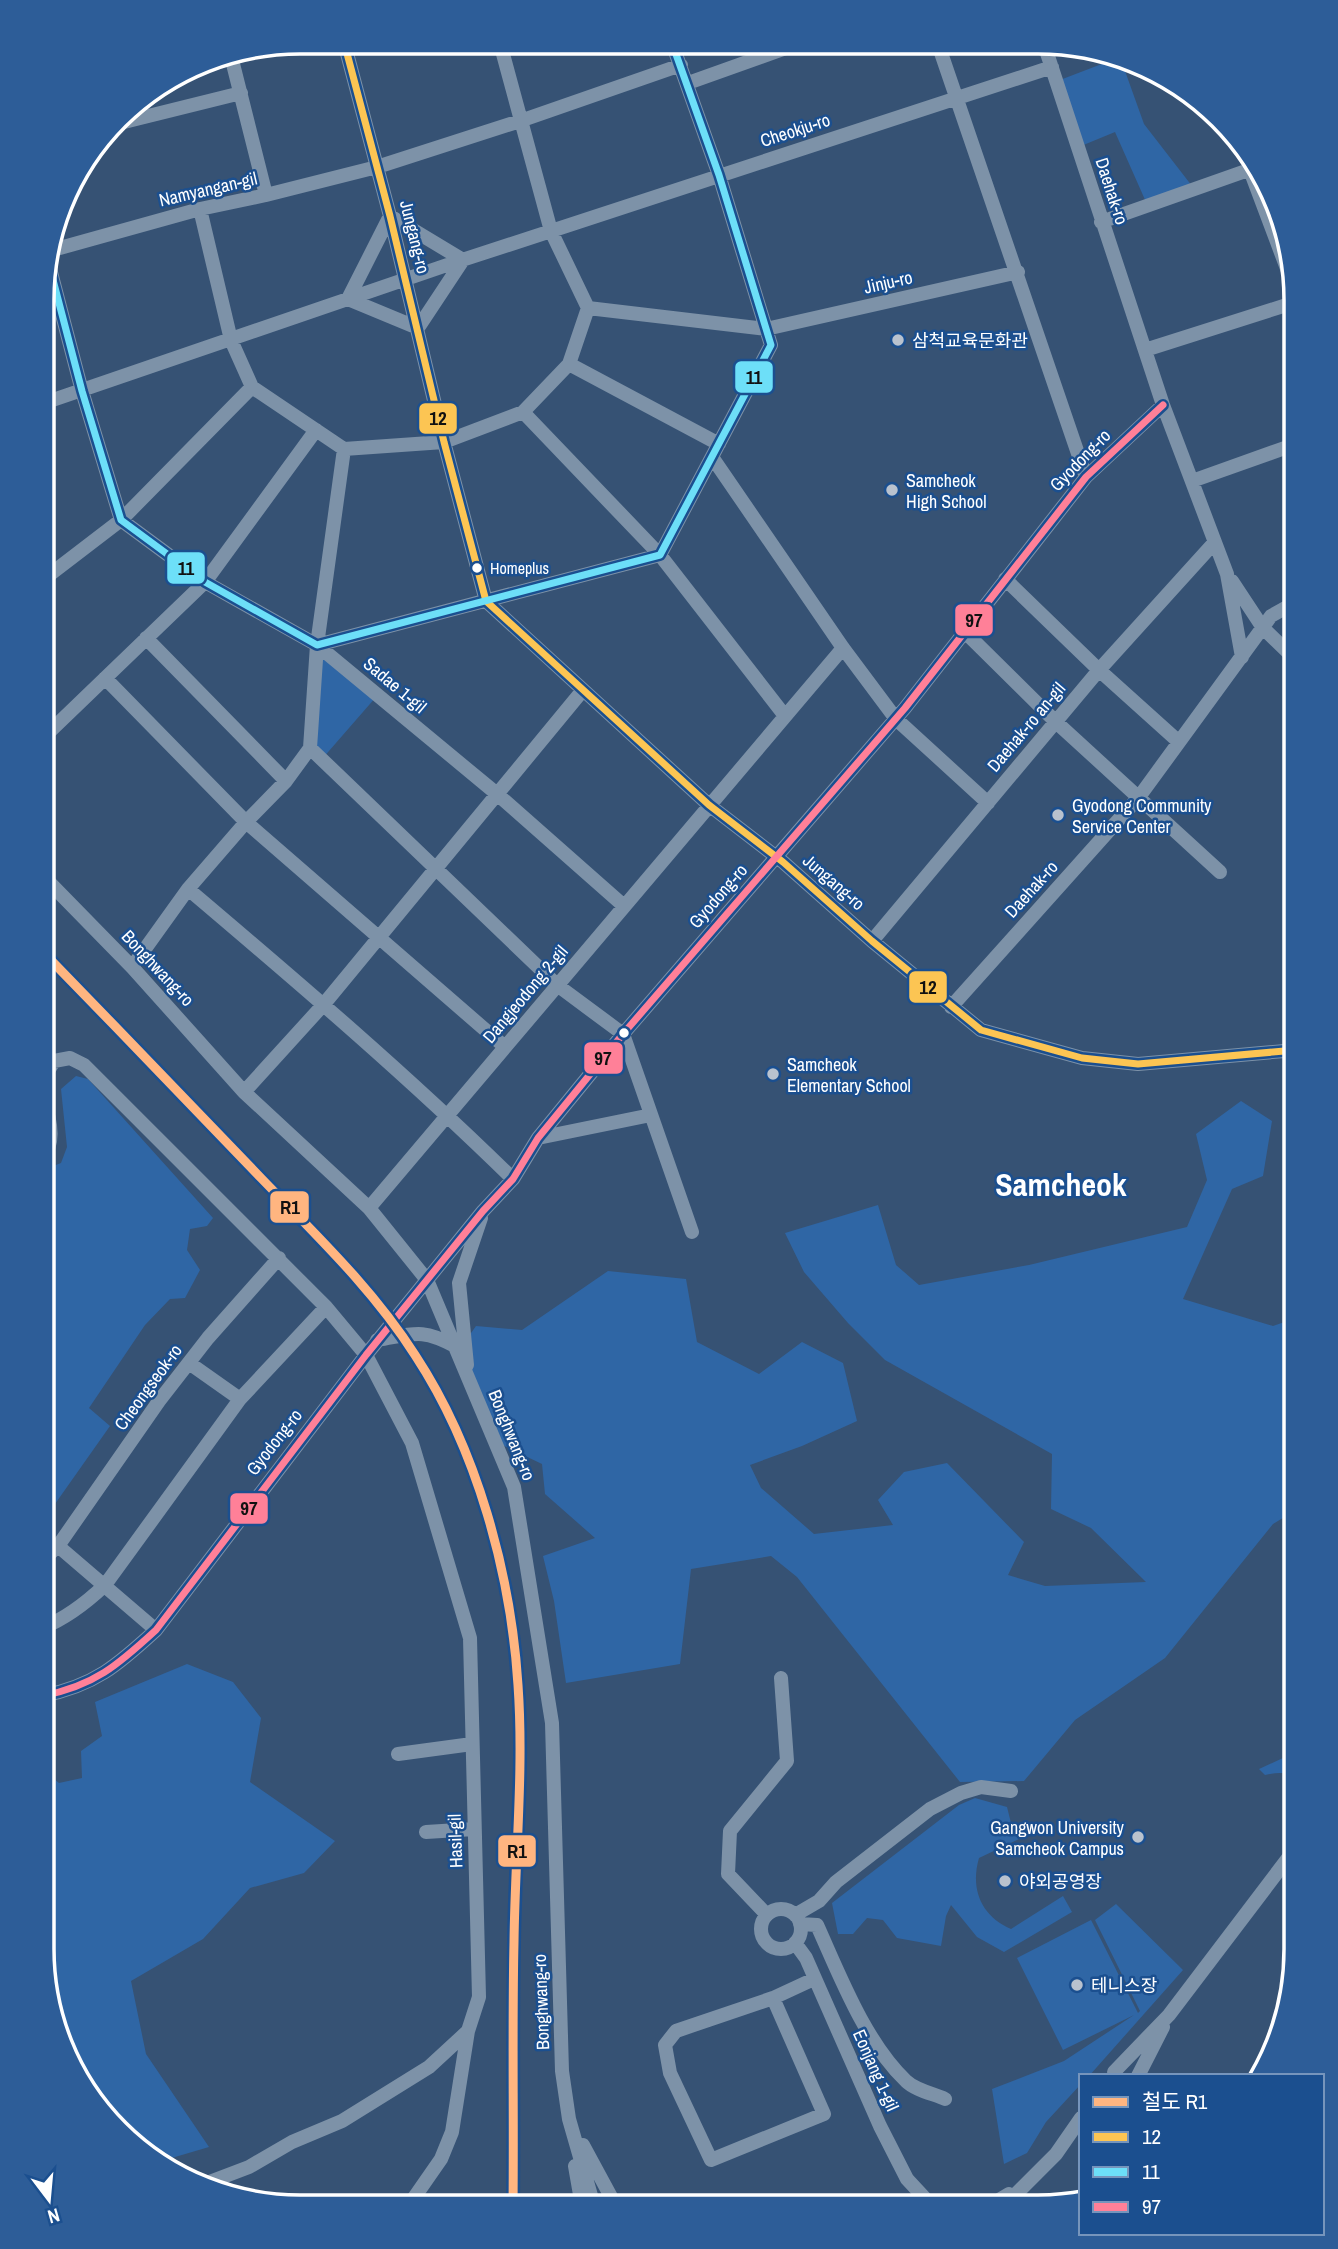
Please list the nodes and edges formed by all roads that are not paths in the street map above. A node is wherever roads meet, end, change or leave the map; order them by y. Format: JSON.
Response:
{"nodes":[{"id":1,"x":677,"y":54,"type":"edge"},
{"id":2,"x":768,"y":54,"type":"edge"},
{"id":3,"x":942,"y":54,"type":"edge"},
{"id":4,"x":347,"y":55,"type":"edge"},
{"id":5,"x":503,"y":55,"type":"edge"},
{"id":6,"x":1048,"y":55,"type":"edge"},
{"id":7,"x":233,"y":64,"type":"edge"},
{"id":8,"x":681,"y":65,"type":"junction"},
{"id":9,"x":1052,"y":67,"type":"junction"},
{"id":10,"x":688,"y":83,"type":"junction"},
{"id":11,"x":241,"y":93,"type":"junction"},
{"id":12,"x":957,"y":97,"type":"junction"},
{"id":13,"x":133,"y":120,"type":"edge"},
{"id":14,"x":520,"y":121,"type":"junction"},
{"id":15,"x":377,"y":167,"type":"junction"},
{"id":16,"x":1247,"y":171,"type":"edge"},
{"id":17,"x":719,"y":175,"type":"junction"},
{"id":18,"x":266,"y":195,"type":"junction"},
{"id":19,"x":200,"y":209,"type":"junction"},
{"id":20,"x":390,"y":216,"type":"junction"},
{"id":21,"x":1101,"y":222,"type":"junction"},
{"id":22,"x":551,"y":231,"type":"junction"},
{"id":23,"x":60,"y":248,"type":"edge"},
{"id":24,"x":463,"y":260,"type":"junction"},
{"id":25,"x":1018,"y":272,"type":"junction"},
{"id":26,"x":406,"y":280,"type":"junction"},
{"id":27,"x":55,"y":287,"type":"edge"},
{"id":28,"x":348,"y":299,"type":"junction"},
{"id":29,"x":1284,"y":306,"type":"edge"},
{"id":30,"x":588,"y":308,"type":"junction"},
{"id":31,"x":418,"y":328,"type":"junction"},
{"id":32,"x":766,"y":328,"type":"junction"},
{"id":33,"x":231,"y":340,"type":"junction"},
{"id":34,"x":1145,"y":350,"type":"junction"},
{"id":35,"x":569,"y":364,"type":"junction"},
{"id":36,"x":252,"y":387,"type":"junction"},
{"id":37,"x":82,"y":391,"type":"junction"},
{"id":38,"x":54,"y":400,"type":"edge"},
{"id":39,"x":1163,"y":405,"type":"junction"},
{"id":40,"x":523,"y":412,"type":"junction"},
{"id":41,"x":316,"y":430,"type":"junction"},
{"id":42,"x":444,"y":442,"type":"junction"},
{"id":43,"x":1284,"y":448,"type":"edge"},
{"id":44,"x":344,"y":449,"type":"junction"},
{"id":45,"x":716,"y":450,"type":"junction"},
{"id":46,"x":1086,"y":477,"type":"junction"},
{"id":47,"x":1192,"y":481,"type":"junction"},
{"id":48,"x":121,"y":520,"type":"junction"},
{"id":49,"x":1214,"y":543,"type":"junction"},
{"id":50,"x":660,"y":555,"type":"junction"},
{"id":51,"x":54,"y":571,"type":"edge"},
{"id":52,"x":1227,"y":574,"type":"junction"},
{"id":53,"x":1004,"y":579,"type":"junction"},
{"id":54,"x":205,"y":582,"type":"junction"},
{"id":55,"x":486,"y":601,"type":"junction"},
{"id":56,"x":1284,"y":609,"type":"edge"},
{"id":57,"x":1263,"y":628,"type":"junction"},
{"id":58,"x":964,"y":631,"type":"junction"},
{"id":59,"x":146,"y":638,"type":"junction"},
{"id":60,"x":317,"y":645,"type":"junction"},
{"id":61,"x":843,"y":648,"type":"junction"},
{"id":62,"x":1284,"y":648,"type":"edge"},
{"id":63,"x":1242,"y":657,"type":"junction"},
{"id":64,"x":1099,"y":670,"type":"junction"},
{"id":65,"x":105,"y":678,"type":"junction"},
{"id":66,"x":583,"y":690,"type":"junction"},
{"id":67,"x":785,"y":716,"type":"junction"},
{"id":68,"x":896,"y":719,"type":"junction"},
{"id":69,"x":1056,"y":722,"type":"junction"},
{"id":70,"x":54,"y":727,"type":"edge"},
{"id":71,"x":1179,"y":742,"type":"junction"},
{"id":72,"x":310,"y":748,"type":"junction"},
{"id":73,"x":286,"y":781,"type":"junction"},
{"id":74,"x":497,"y":794,"type":"junction"},
{"id":75,"x":1139,"y":797,"type":"junction"},
{"id":76,"x":988,"y":803,"type":"junction"},
{"id":77,"x":709,"y":805,"type":"junction"},
{"id":78,"x":246,"y":822,"type":"junction"},
{"id":79,"x":776,"y":858,"type":"junction"},
{"id":80,"x":436,"y":868,"type":"junction"},
{"id":81,"x":1220,"y":872,"type":"dead end"},
{"id":82,"x":54,"y":887,"type":"edge"},
{"id":83,"x":188,"y":889,"type":"junction"},
{"id":84,"x":624,"y":906,"type":"junction"},
{"id":85,"x":379,"y":937,"type":"junction"},
{"id":86,"x":872,"y":941,"type":"junction"},
{"id":87,"x":132,"y":967,"type":"junction"},
{"id":88,"x":558,"y":985,"type":"junction"},
{"id":89,"x":324,"y":1004,"type":"junction"},
{"id":90,"x":951,"y":1007,"type":"junction"},
{"id":91,"x":623,"y":1034,"type":"junction"},
{"id":92,"x":505,"y":1047,"type":"junction"},
{"id":93,"x":1284,"y":1051,"type":"edge"},
{"id":94,"x":54,"y":1061,"type":"edge"},
{"id":95,"x":244,"y":1092,"type":"junction"},
{"id":96,"x":448,"y":1115,"type":"junction"},
{"id":97,"x":651,"y":1115,"type":"junction"},
{"id":98,"x":538,"y":1138,"type":"junction"},
{"id":99,"x":513,"y":1179,"type":"junction"},
{"id":100,"x":369,"y":1208,"type":"junction"},
{"id":101,"x":483,"y":1211,"type":"junction"},
{"id":102,"x":691,"y":1232,"type":"dead end"},
{"id":103,"x":279,"y":1258,"type":"junction"},
{"id":104,"x":427,"y":1280,"type":"junction"},
{"id":105,"x":326,"y":1307,"type":"junction"},
{"id":106,"x":377,"y":1340,"type":"junction"},
{"id":107,"x":455,"y":1346,"type":"junction"},
{"id":108,"x":366,"y":1355,"type":"junction"},
{"id":109,"x":189,"y":1363,"type":"junction"},
{"id":110,"x":468,"y":1377,"type":"junction"},
{"id":111,"x":240,"y":1399,"type":"junction"},
{"id":112,"x":58,"y":1546,"type":"junction"},
{"id":113,"x":54,"y":1550,"type":"edge"},
{"id":114,"x":105,"y":1585,"type":"junction"},
{"id":115,"x":54,"y":1624,"type":"edge"},
{"id":116,"x":156,"y":1630,"type":"junction"},
{"id":117,"x":781,"y":1678,"type":"dead end"},
{"id":118,"x":54,"y":1694,"type":"edge"},
{"id":119,"x":472,"y":1744,"type":"junction"},
{"id":120,"x":398,"y":1754,"type":"dead end"},
{"id":121,"x":1011,"y":1791,"type":"dead end"},
{"id":122,"x":474,"y":1829,"type":"junction"},
{"id":123,"x":426,"y":1832,"type":"dead end"},
{"id":124,"x":1283,"y":1866,"type":"edge"},
{"id":125,"x":767,"y":1915,"type":"junction"},
{"id":126,"x":798,"y":1919,"type":"junction"},
{"id":127,"x":795,"y":1943,"type":"junction"},
{"id":128,"x":814,"y":1979,"type":"junction"},
{"id":129,"x":773,"y":1997,"type":"junction"},
{"id":130,"x":1169,"y":2015,"type":"junction"},
{"id":131,"x":468,"y":2031,"type":"junction"},
{"id":132,"x":1115,"y":2074,"type":"edge"},
{"id":133,"x":1139,"y":2074,"type":"edge"},
{"id":134,"x":946,"y":2099,"type":"dead end"},
{"id":135,"x":569,"y":2119,"type":"junction"},
{"id":136,"x":1079,"y":2121,"type":"edge"},
{"id":137,"x":1079,"y":2135,"type":"edge"},
{"id":138,"x":1056,"y":2154,"type":"junction"},
{"id":139,"x":215,"y":2180,"type":"edge"},
{"id":140,"x":1023,"y":2187,"type":"junction"},
{"id":141,"x":416,"y":2195,"type":"edge"},
{"id":142,"x":580,"y":2195,"type":"edge"},
{"id":143,"x":591,"y":2195,"type":"edge"},
{"id":144,"x":610,"y":2195,"type":"edge"},
{"id":145,"x":922,"y":2195,"type":"edge"},
{"id":146,"x":1009,"y":2195,"type":"edge"},
{"id":147,"x":1015,"y":2195,"type":"edge"},
{"id":148,"x":1019,"y":2195,"type":"edge"}],
"edges":[{"from":1,"to":8,"type":"street"},
{"from":2,"to":10,"type":"street"},
{"from":3,"to":12,"type":"street"},
{"from":4,"to":15,"type":"street","name":"Jungang-ro"},
{"from":5,"to":14,"type":"street"},
{"from":6,"to":9,"type":"street","name":"Daehak-ro"},
{"from":7,"to":11,"type":"street"},
{"from":8,"to":10,"type":"street"},
{"from":8,"to":14,"type":"street","name":"Namyangan-gil"},
{"from":9,"to":12,"type":"street","name":"Cheokju-ro"},
{"from":9,"to":21,"type":"street","name":"Daehak-ro"},
{"from":10,"to":17,"type":"street"},
{"from":11,"to":13,"type":"street"},
{"from":11,"to":18,"type":"street"},
{"from":12,"to":17,"type":"street","name":"Cheokju-ro"},
{"from":12,"to":25,"type":"street"},
{"from":14,"to":15,"type":"street","name":"Namyangan-gil"},
{"from":14,"to":22,"type":"street"},
{"from":15,"to":18,"type":"street","name":"Namyangan-gil"},
{"from":15,"to":20,"type":"street","name":"Jungang-ro"},
{"from":16,"to":21,"type":"street"},
{"from":17,"to":22,"type":"street","name":"Cheokju-ro"},
{"from":17,"to":32,"type":"street"},
{"from":18,"to":19,"type":"street","name":"Namyangan-gil"},
{"from":19,"to":23,"type":"street","name":"Namyangan-gil"},
{"from":19,"to":33,"type":"street"},
{"from":20,"to":24,"type":"street"},
{"from":20,"to":26,"type":"street","name":"Jungang-ro"},
{"from":20,"to":28,"type":"street"},
{"from":21,"to":34,"type":"street","name":"Daehak-ro"},
{"from":22,"to":24,"type":"street","name":"Cheokju-ro"},
{"from":22,"to":30,"type":"street"},
{"from":24,"to":26,"type":"street","name":"Cheokju-ro"},
{"from":24,"to":31,"type":"street"},
{"from":25,"to":32,"type":"street","name":"Jinju-ro"},
{"from":25,"to":46,"type":"street"},
{"from":26,"to":28,"type":"street","name":"Cheokju-ro"},
{"from":26,"to":31,"type":"street","name":"Jungang-ro"},
{"from":27,"to":37,"type":"street"},
{"from":28,"to":31,"type":"street"},
{"from":28,"to":33,"type":"street","name":"Cheokju-ro"},
{"from":29,"to":34,"type":"street"},
{"from":30,"to":32,"type":"street","name":"Jinju-ro"},
{"from":30,"to":35,"type":"street"},
{"from":31,"to":42,"type":"street","name":"Jungang-ro"},
{"from":32,"to":45,"type":"street"},
{"from":33,"to":36,"type":"street"},
{"from":33,"to":37,"type":"street","name":"Cheokju-ro"},
{"from":34,"to":39,"type":"street","name":"Daehak-ro"},
{"from":35,"to":40,"type":"street"},
{"from":35,"to":45,"type":"street"},
{"from":36,"to":41,"type":"street"},
{"from":36,"to":48,"type":"street"},
{"from":37,"to":38,"type":"street","name":"Cheokju-ro"},
{"from":37,"to":48,"type":"street"},
{"from":39,"to":46,"type":"street","name":"Gyodong-ro"},
{"from":39,"to":47,"type":"street","name":"Daehak-ro"},
{"from":40,"to":42,"type":"street"},
{"from":40,"to":50,"type":"street"},
{"from":41,"to":44,"type":"street"},
{"from":41,"to":54,"type":"street"},
{"from":42,"to":44,"type":"street"},
{"from":42,"to":55,"type":"street","name":"Jungang-ro"},
{"from":43,"to":47,"type":"street"},
{"from":44,"to":60,"type":"street"},
{"from":45,"to":50,"type":"street"},
{"from":45,"to":61,"type":"street"},
{"from":46,"to":53,"type":"street","name":"Gyodong-ro"},
{"from":47,"to":49,"type":"street","name":"Daehak-ro"},
{"from":48,"to":51,"type":"street"},
{"from":48,"to":54,"type":"street","name":"Sadae 1-gil"},
{"from":49,"to":52,"type":"street","name":"Daehak-ro"},
{"from":49,"to":64,"type":"street","name":"Daehak-ro an-gil"},
{"from":50,"to":55,"type":"street"},
{"from":50,"to":67,"type":"street"},
{"from":52,"to":57,"type":"street","name":"Daehak-ro"},
{"from":52,"to":63,"type":"street","name":"Daehak-ro"},
{"from":53,"to":58,"type":"street","name":"Gyodong-ro"},
{"from":53,"to":64,"type":"street"},
{"from":54,"to":59,"type":"street"},
{"from":54,"to":60,"type":"street","name":"Sadae 1-gil"},
{"from":55,"to":60,"type":"street"},
{"from":55,"to":66,"type":"street","name":"Jungang-ro"},
{"from":56,"to":57,"type":"street"},
{"from":57,"to":62,"type":"street","name":"Daehak-ro"},
{"from":57,"to":63,"type":"street"},
{"from":58,"to":68,"type":"street","name":"Gyodong-ro"},
{"from":58,"to":69,"type":"street"},
{"from":59,"to":65,"type":"street"},
{"from":59,"to":73,"type":"street"},
{"from":60,"to":72,"type":"street"},
{"from":60,"to":74,"type":"street","name":"Sadae 1-gil"},
{"from":61,"to":67,"type":"street","name":"Dangjeodong 2-gil"},
{"from":61,"to":68,"type":"street"},
{"from":63,"to":71,"type":"street","name":"Daehak-ro"},
{"from":64,"to":69,"type":"street","name":"Daehak-ro an-gil"},
{"from":64,"to":71,"type":"street"},
{"from":65,"to":70,"type":"street"},
{"from":65,"to":78,"type":"street"},
{"from":66,"to":74,"type":"street"},
{"from":66,"to":77,"type":"street","name":"Jungang-ro"},
{"from":67,"to":77,"type":"street","name":"Dangjeodong 2-gil"},
{"from":68,"to":76,"type":"street"},
{"from":68,"to":79,"type":"street","name":"Gyodong-ro"},
{"from":69,"to":75,"type":"street"},
{"from":69,"to":76,"type":"street","name":"Daehak-ro an-gil"},
{"from":71,"to":75,"type":"street","name":"Daehak-ro"},
{"from":72,"to":73,"type":"street"},
{"from":72,"to":80,"type":"street"},
{"from":73,"to":78,"type":"street"},
{"from":74,"to":80,"type":"street"},
{"from":74,"to":84,"type":"street","name":"Sadae 1-gil"},
{"from":75,"to":81,"type":"street"},
{"from":75,"to":90,"type":"street","name":"Daehak-ro"},
{"from":76,"to":86,"type":"street","name":"Daehak-ro an-gil"},
{"from":77,"to":79,"type":"street","name":"Jungang-ro"},
{"from":77,"to":84,"type":"street","name":"Dangjeodong 2-gil"},
{"from":78,"to":83,"type":"street"},
{"from":78,"to":85,"type":"street"},
{"from":79,"to":86,"type":"street","name":"Jungang-ro"},
{"from":79,"to":91,"type":"street","name":"Gyodong-ro"},
{"from":80,"to":85,"type":"street"},
{"from":80,"to":88,"type":"street"},
{"from":82,"to":87,"type":"street","name":"Bonghwang-ro"},
{"from":83,"to":87,"type":"street"},
{"from":83,"to":89,"type":"street"},
{"from":84,"to":88,"type":"street","name":"Dangjeodong 2-gil"},
{"from":85,"to":89,"type":"street"},
{"from":85,"to":92,"type":"street"},
{"from":86,"to":90,"type":"street","name":"Jungang-ro"},
{"from":87,"to":95,"type":"street","name":"Bonghwang-ro"},
{"from":88,"to":91,"type":"street"},
{"from":88,"to":92,"type":"street","name":"Dangjeodong 2-gil"},
{"from":89,"to":95,"type":"street"},
{"from":89,"to":96,"type":"street"},
{"from":90,"to":93,"type":"street","name":"Jungang-ro"},
{"from":91,"to":97,"type":"street"},
{"from":91,"to":98,"type":"street","name":"Gyodong-ro"},
{"from":92,"to":96,"type":"street","name":"Dangjeodong 2-gil"},
{"from":94,"to":103,"type":"street"},
{"from":95,"to":100,"type":"street","name":"Bonghwang-ro"},
{"from":96,"to":99,"type":"street"},
{"from":96,"to":100,"type":"street","name":"Dangjeodong 2-gil"},
{"from":97,"to":98,"type":"street"},
{"from":97,"to":102,"type":"street"},
{"from":98,"to":99,"type":"street","name":"Gyodong-ro"},
{"from":99,"to":101,"type":"street","name":"Gyodong-ro"},
{"from":100,"to":104,"type":"street","name":"Bonghwang-ro"},
{"from":101,"to":104,"type":"street","name":"Gyodong-ro"},
{"from":101,"to":110,"type":"street"},
{"from":103,"to":105,"type":"street"},
{"from":103,"to":109,"type":"street","name":"Cheongseok-ro"},
{"from":104,"to":106,"type":"street","name":"Gyodong-ro"},
{"from":104,"to":107,"type":"street","name":"Bonghwang-ro"},
{"from":105,"to":108,"type":"street"},
{"from":105,"to":111,"type":"street"},
{"from":106,"to":107,"type":"street"},
{"from":106,"to":108,"type":"street","name":"Gyodong-ro"},
{"from":107,"to":110,"type":"street","name":"Bonghwang-ro"},
{"from":108,"to":116,"type":"street","name":"Gyodong-ro"},
{"from":108,"to":119,"type":"street","name":"Hasil-gil"},
{"from":109,"to":111,"type":"street"},
{"from":109,"to":112,"type":"street","name":"Cheongseok-ro"},
{"from":110,"to":135,"type":"street","name":"Bonghwang-ro"},
{"from":111,"to":114,"type":"street"},
{"from":112,"to":113,"type":"street","name":"Cheongseok-ro"},
{"from":112,"to":114,"type":"street"},
{"from":114,"to":115,"type":"street"},
{"from":114,"to":116,"type":"street"},
{"from":116,"to":118,"type":"street","name":"Gyodong-ro"},
{"from":117,"to":125,"type":"street"},
{"from":119,"to":120,"type":"street"},
{"from":119,"to":122,"type":"street","name":"Hasil-gil"},
{"from":121,"to":126,"type":"street"},
{"from":122,"to":123,"type":"street"},
{"from":122,"to":131,"type":"street","name":"Hasil-gil"},
{"from":124,"to":130,"type":"street"},
{"from":125,"to":126,"type":"street"},
{"from":125,"to":127,"type":"street"},
{"from":126,"to":127,"type":"street"},
{"from":126,"to":134,"type":"street"},
{"from":127,"to":128,"type":"street","name":"Eonjang 1-gil"},
{"from":128,"to":129,"type":"street"},
{"from":128,"to":145,"type":"street","name":"Eonjang 1-gil"},
{"from":129,"to":129,"type":"street"},
{"from":130,"to":132,"type":"street"},
{"from":130,"to":133,"type":"street"},
{"from":131,"to":139,"type":"street","name":"Hasil-gil"},
{"from":131,"to":141,"type":"street"},
{"from":135,"to":142,"type":"street"},
{"from":135,"to":143,"type":"street","name":"Bonghwang-ro"},
{"from":135,"to":144,"type":"street"},
{"from":136,"to":138,"type":"street"},
{"from":137,"to":138,"type":"street"},
{"from":138,"to":140,"type":"street"},
{"from":140,"to":146,"type":"street"},
{"from":140,"to":147,"type":"street"},
{"from":140,"to":148,"type":"street"}]}
